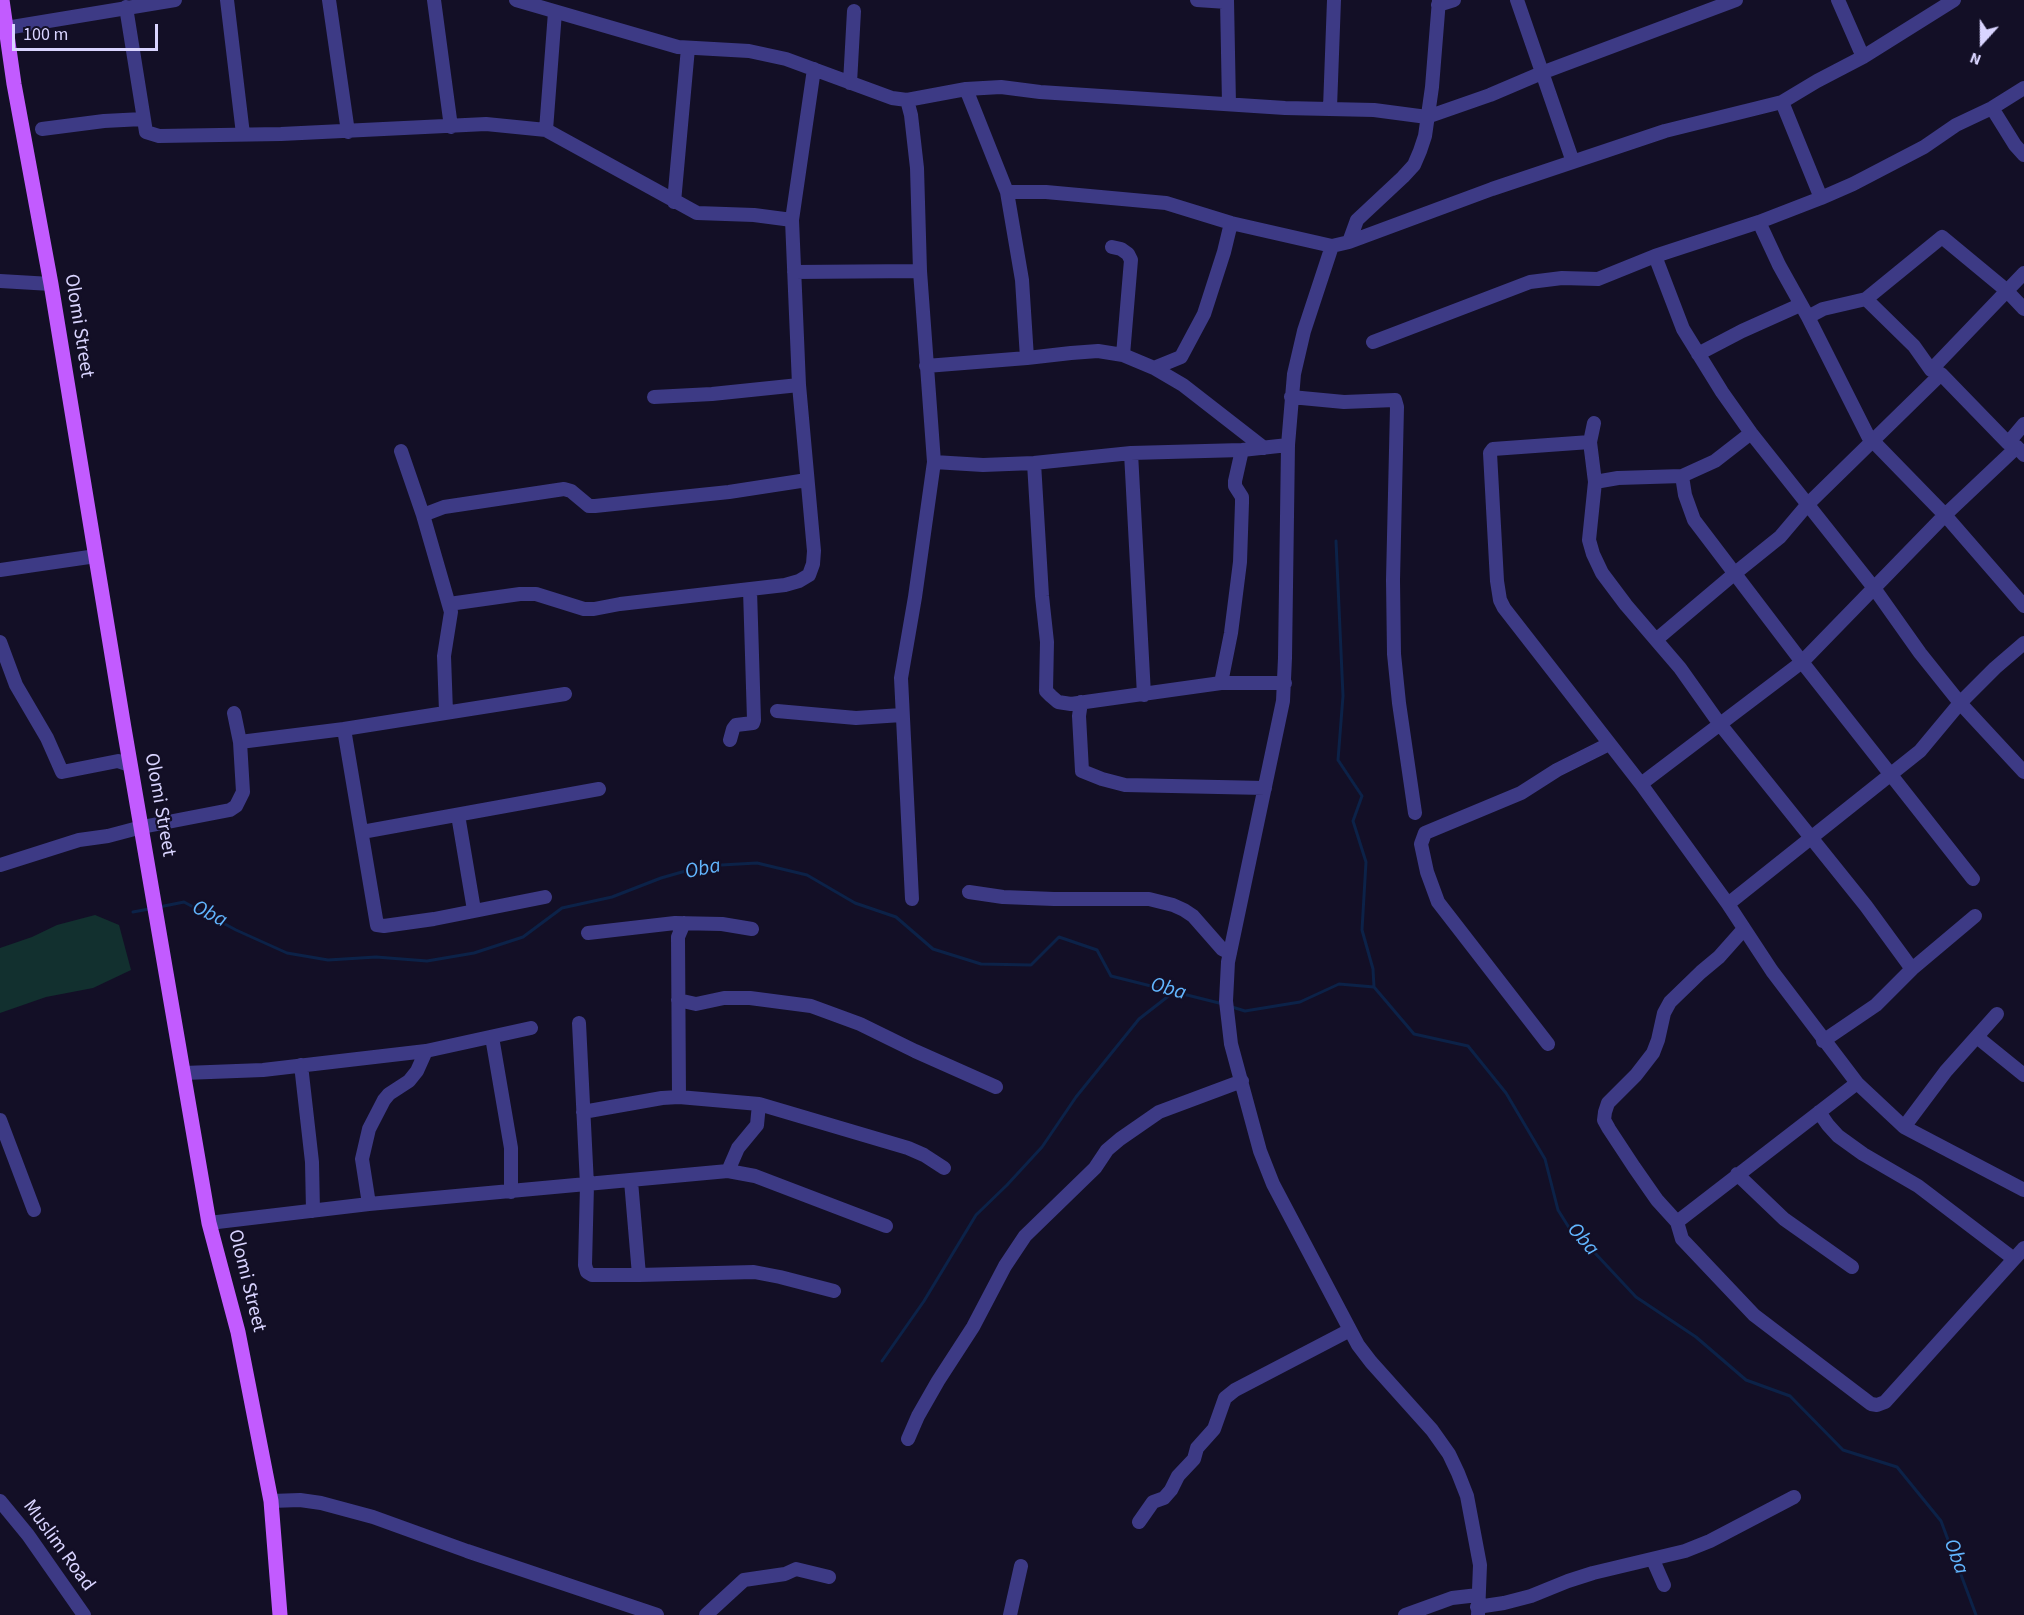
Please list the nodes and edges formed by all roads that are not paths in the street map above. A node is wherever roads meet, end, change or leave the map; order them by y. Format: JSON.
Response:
{"nodes":[{"id":1,"x":2,"y":0,"type":"edge"},
{"id":2,"x":175,"y":0,"type":"edge"},
{"id":3,"x":227,"y":0,"type":"edge"},
{"id":4,"x":329,"y":0,"type":"edge"},
{"id":5,"x":434,"y":0,"type":"edge"},
{"id":6,"x":516,"y":0,"type":"edge"},
{"id":7,"x":1197,"y":0,"type":"edge"},
{"id":8,"x":1334,"y":0,"type":"edge"},
{"id":9,"x":1454,"y":0,"type":"edge"},
{"id":10,"x":1517,"y":0,"type":"edge"},
{"id":11,"x":1736,"y":0,"type":"edge"},
{"id":12,"x":1838,"y":0,"type":"edge"},
{"id":13,"x":1954,"y":0,"type":"edge"},
{"id":14,"x":1227,"y":1,"type":"edge"},
{"id":15,"x":1438,"y":3,"type":"edge"},
{"id":16,"x":126,"y":7,"type":"junction"},
{"id":17,"x":854,"y":11,"type":"dead end"},
{"id":18,"x":555,"y":12,"type":"junction"},
{"id":19,"x":6,"y":28,"type":"junction"},
{"id":20,"x":688,"y":48,"type":"junction"},
{"id":21,"x":1863,"y":57,"type":"junction"},
{"id":22,"x":814,"y":69,"type":"junction"},
{"id":23,"x":1544,"y":72,"type":"junction"},
{"id":24,"x":849,"y":83,"type":"junction"},
{"id":25,"x":2024,"y":88,"type":"edge"},
{"id":26,"x":966,"y":89,"type":"junction"},
{"id":27,"x":907,"y":100,"type":"junction"},
{"id":28,"x":1782,"y":102,"type":"junction"},
{"id":29,"x":1228,"y":104,"type":"junction"},
{"id":30,"x":1330,"y":108,"type":"junction"},
{"id":31,"x":1992,"y":108,"type":"junction"},
{"id":32,"x":1427,"y":117,"type":"junction"},
{"id":33,"x":143,"y":119,"type":"junction"},
{"id":34,"x":451,"y":127,"type":"junction"},
{"id":35,"x":42,"y":129,"type":"dead end"},
{"id":36,"x":546,"y":130,"type":"junction"},
{"id":37,"x":348,"y":132,"type":"junction"},
{"id":38,"x":243,"y":134,"type":"junction"},
{"id":39,"x":2024,"y":154,"type":"edge"},
{"id":40,"x":1573,"y":162,"type":"junction"},
{"id":41,"x":1007,"y":192,"type":"junction"},
{"id":42,"x":1821,"y":198,"type":"junction"},
{"id":43,"x":674,"y":202,"type":"junction"},
{"id":44,"x":792,"y":220,"type":"junction"},
{"id":45,"x":1759,"y":222,"type":"junction"},
{"id":46,"x":1231,"y":223,"type":"junction"},
{"id":47,"x":1349,"y":242,"type":"junction"},
{"id":48,"x":1332,"y":246,"type":"junction"},
{"id":49,"x":1112,"y":247,"type":"dead end"},
{"id":50,"x":1655,"y":256,"type":"junction"},
{"id":51,"x":920,"y":271,"type":"junction"},
{"id":52,"x":794,"y":272,"type":"junction"},
{"id":53,"x":2024,"y":273,"type":"edge"},
{"id":54,"x":0,"y":281,"type":"edge"},
{"id":55,"x":51,"y":284,"type":"junction"},
{"id":56,"x":2006,"y":290,"type":"junction"},
{"id":57,"x":1866,"y":299,"type":"junction"},
{"id":58,"x":2024,"y":309,"type":"edge"},
{"id":59,"x":1804,"y":311,"type":"junction"},
{"id":60,"x":1373,"y":342,"type":"dead end"},
{"id":61,"x":1698,"y":354,"type":"junction"},
{"id":62,"x":1123,"y":355,"type":"junction"},
{"id":63,"x":1180,"y":357,"type":"junction"},
{"id":64,"x":1027,"y":358,"type":"junction"},
{"id":65,"x":926,"y":366,"type":"junction"},
{"id":66,"x":1154,"y":368,"type":"junction"},
{"id":67,"x":1936,"y":372,"type":"junction"},
{"id":68,"x":799,"y":385,"type":"junction"},
{"id":69,"x":1183,"y":385,"type":"junction"},
{"id":70,"x":654,"y":397,"type":"dead end"},
{"id":71,"x":1291,"y":398,"type":"junction"},
{"id":72,"x":1594,"y":423,"type":"dead end"},
{"id":73,"x":2024,"y":424,"type":"edge"},
{"id":74,"x":1751,"y":433,"type":"junction"},
{"id":75,"x":1872,"y":441,"type":"junction"},
{"id":76,"x":1590,"y":442,"type":"junction"},
{"id":77,"x":1288,"y":445,"type":"junction"},
{"id":78,"x":1264,"y":448,"type":"junction"},
{"id":79,"x":2016,"y":448,"type":"edge"},
{"id":80,"x":1242,"y":450,"type":"junction"},
{"id":81,"x":401,"y":452,"type":"dead end"},
{"id":82,"x":1131,"y":453,"type":"junction"},
{"id":83,"x":934,"y":462,"type":"junction"},
{"id":84,"x":1034,"y":463,"type":"junction"},
{"id":85,"x":1682,"y":476,"type":"junction"},
{"id":86,"x":807,"y":480,"type":"junction"},
{"id":87,"x":1595,"y":482,"type":"junction"},
{"id":88,"x":1808,"y":504,"type":"junction"},
{"id":89,"x":423,"y":515,"type":"junction"},
{"id":90,"x":1945,"y":515,"type":"junction"},
{"id":91,"x":96,"y":556,"type":"junction"},
{"id":92,"x":0,"y":570,"type":"edge"},
{"id":93,"x":1734,"y":574,"type":"junction"},
{"id":94,"x":1874,"y":588,"type":"junction"},
{"id":95,"x":750,"y":590,"type":"junction"},
{"id":96,"x":449,"y":604,"type":"junction"},
{"id":97,"x":2024,"y":606,"type":"edge"},
{"id":98,"x":1657,"y":639,"type":"junction"},
{"id":99,"x":0,"y":642,"type":"edge"},
{"id":100,"x":2024,"y":643,"type":"edge"},
{"id":101,"x":1802,"y":662,"type":"junction"},
{"id":102,"x":1221,"y":683,"type":"junction"},
{"id":103,"x":1285,"y":683,"type":"junction"},
{"id":104,"x":566,"y":694,"type":"dead end"},
{"id":105,"x":1143,"y":695,"type":"junction"},
{"id":106,"x":1081,"y":702,"type":"junction"},
{"id":107,"x":1960,"y":703,"type":"junction"},
{"id":108,"x":777,"y":711,"type":"dead end"},
{"id":109,"x":446,"y":712,"type":"junction"},
{"id":110,"x":234,"y":713,"type":"dead end"},
{"id":111,"x":902,"y":715,"type":"junction"},
{"id":112,"x":1719,"y":723,"type":"junction"},
{"id":113,"x":344,"y":729,"type":"junction"},
{"id":114,"x":730,"y":740,"type":"dead end"},
{"id":115,"x":240,"y":742,"type":"junction"},
{"id":116,"x":1609,"y":744,"type":"junction"},
{"id":117,"x":130,"y":765,"type":"junction"},
{"id":118,"x":2024,"y":772,"type":"edge"},
{"id":119,"x":1890,"y":774,"type":"junction"},
{"id":120,"x":1641,"y":784,"type":"junction"},
{"id":121,"x":1265,"y":788,"type":"junction"},
{"id":122,"x":599,"y":789,"type":"dead end"},
{"id":123,"x":1415,"y":813,"type":"dead end"},
{"id":124,"x":458,"y":815,"type":"junction"},
{"id":125,"x":142,"y":827,"type":"junction"},
{"id":126,"x":362,"y":832,"type":"junction"},
{"id":127,"x":1811,"y":838,"type":"junction"},
{"id":128,"x":0,"y":865,"type":"edge"},
{"id":129,"x":1973,"y":879,"type":"dead end"},
{"id":130,"x":969,"y":892,"type":"dead end"},
{"id":131,"x":545,"y":897,"type":"dead end"},
{"id":132,"x":912,"y":898,"type":"dead end"},
{"id":133,"x":1728,"y":904,"type":"junction"},
{"id":134,"x":474,"y":910,"type":"junction"},
{"id":135,"x":1975,"y":916,"type":"dead end"},
{"id":136,"x":684,"y":923,"type":"junction"},
{"id":137,"x":752,"y":929,"type":"dead end"},
{"id":138,"x":1743,"y":930,"type":"junction"},
{"id":139,"x":588,"y":933,"type":"dead end"},
{"id":140,"x":1230,"y":953,"type":"junction"},
{"id":141,"x":1912,"y":969,"type":"junction"},
{"id":142,"x":678,"y":1000,"type":"junction"},
{"id":143,"x":1997,"y":1014,"type":"dead end"},
{"id":144,"x":579,"y":1023,"type":"dead end"},
{"id":145,"x":531,"y":1028,"type":"dead end"},
{"id":146,"x":492,"y":1036,"type":"junction"},
{"id":147,"x":1977,"y":1036,"type":"junction"},
{"id":148,"x":1823,"y":1041,"type":"junction"},
{"id":149,"x":1548,"y":1044,"type":"dead end"},
{"id":150,"x":426,"y":1051,"type":"junction"},
{"id":151,"x":301,"y":1065,"type":"junction"},
{"id":152,"x":184,"y":1073,"type":"junction"},
{"id":153,"x":2024,"y":1075,"type":"edge"},
{"id":154,"x":1242,"y":1081,"type":"junction"},
{"id":155,"x":1857,"y":1083,"type":"junction"},
{"id":156,"x":996,"y":1087,"type":"dead end"},
{"id":157,"x":679,"y":1097,"type":"junction"},
{"id":158,"x":759,"y":1104,"type":"junction"},
{"id":159,"x":584,"y":1112,"type":"junction"},
{"id":160,"x":1819,"y":1112,"type":"junction"},
{"id":161,"x":0,"y":1120,"type":"edge"},
{"id":162,"x":1904,"y":1127,"type":"junction"},
{"id":163,"x":944,"y":1168,"type":"dead end"},
{"id":164,"x":728,"y":1171,"type":"junction"},
{"id":165,"x":1737,"y":1174,"type":"junction"},
{"id":166,"x":631,"y":1181,"type":"junction"},
{"id":167,"x":588,"y":1185,"type":"junction"},
{"id":168,"x":2024,"y":1191,"type":"edge"},
{"id":169,"x":511,"y":1192,"type":"junction"},
{"id":170,"x":369,"y":1204,"type":"junction"},
{"id":171,"x":34,"y":1210,"type":"dead end"},
{"id":172,"x":313,"y":1210,"type":"junction"},
{"id":173,"x":1677,"y":1222,"type":"junction"},
{"id":174,"x":209,"y":1223,"type":"junction"},
{"id":175,"x":886,"y":1226,"type":"dead end"},
{"id":176,"x":2024,"y":1248,"type":"edge"},
{"id":177,"x":2014,"y":1259,"type":"junction"},
{"id":178,"x":1852,"y":1267,"type":"dead end"},
{"id":179,"x":639,"y":1275,"type":"junction"},
{"id":180,"x":834,"y":1291,"type":"dead end"},
{"id":181,"x":1350,"y":1330,"type":"junction"},
{"id":182,"x":908,"y":1438,"type":"dead end"},
{"id":183,"x":1794,"y":1497,"type":"dead end"},
{"id":184,"x":0,"y":1501,"type":"edge"},
{"id":185,"x":271,"y":1501,"type":"junction"},
{"id":186,"x":1139,"y":1522,"type":"dead end"},
{"id":187,"x":1653,"y":1560,"type":"junction"},
{"id":188,"x":1021,"y":1566,"type":"dead end"},
{"id":189,"x":829,"y":1576,"type":"dead end"},
{"id":190,"x":1664,"y":1585,"type":"dead end"},
{"id":191,"x":1478,"y":1605,"type":"edge"},
{"id":192,"x":84,"y":1615,"type":"edge"},
{"id":193,"x":280,"y":1615,"type":"edge"},
{"id":194,"x":657,"y":1615,"type":"edge"},
{"id":195,"x":706,"y":1615,"type":"edge"},
{"id":196,"x":1010,"y":1615,"type":"edge"},
{"id":197,"x":1405,"y":1615,"type":"edge"}],
"edges":[{"from":1,"to":19,"type":"main road","name":"Olomi Street"},
{"from":2,"to":16,"type":"street"},
{"from":3,"to":38,"type":"street"},
{"from":4,"to":37,"type":"street"},
{"from":5,"to":34,"type":"street"},
{"from":6,"to":18,"type":"street"},
{"from":7,"to":14,"type":"street"},
{"from":8,"to":30,"type":"street"},
{"from":9,"to":15,"type":"street"},
{"from":10,"to":23,"type":"street"},
{"from":11,"to":23,"type":"street"},
{"from":12,"to":21,"type":"street"},
{"from":13,"to":21,"type":"street"},
{"from":14,"to":29,"type":"street"},
{"from":15,"to":32,"type":"street"},
{"from":16,"to":19,"type":"street"},
{"from":16,"to":33,"type":"street"},
{"from":17,"to":24,"type":"street"},
{"from":18,"to":20,"type":"street"},
{"from":18,"to":36,"type":"street"},
{"from":19,"to":55,"type":"main road","name":"Olomi Street"},
{"from":20,"to":22,"type":"street"},
{"from":20,"to":43,"type":"street"},
{"from":21,"to":28,"type":"street"},
{"from":22,"to":24,"type":"street"},
{"from":22,"to":44,"type":"street"},
{"from":23,"to":32,"type":"street"},
{"from":23,"to":40,"type":"street"},
{"from":24,"to":27,"type":"street"},
{"from":25,"to":31,"type":"street"},
{"from":26,"to":27,"type":"street"},
{"from":26,"to":29,"type":"street"},
{"from":26,"to":41,"type":"street"},
{"from":27,"to":51,"type":"street"},
{"from":28,"to":40,"type":"street"},
{"from":28,"to":42,"type":"street"},
{"from":29,"to":30,"type":"street"},
{"from":30,"to":32,"type":"street"},
{"from":31,"to":39,"type":"street"},
{"from":31,"to":42,"type":"street"},
{"from":32,"to":47,"type":"street"},
{"from":33,"to":35,"type":"street"},
{"from":33,"to":38,"type":"street"},
{"from":34,"to":36,"type":"street"},
{"from":34,"to":37,"type":"street"},
{"from":36,"to":43,"type":"street"},
{"from":37,"to":38,"type":"street"},
{"from":40,"to":47,"type":"street"},
{"from":41,"to":46,"type":"street"},
{"from":41,"to":64,"type":"street"},
{"from":42,"to":45,"type":"street"},
{"from":43,"to":44,"type":"street"},
{"from":44,"to":52,"type":"street"},
{"from":45,"to":50,"type":"street"},
{"from":45,"to":59,"type":"street"},
{"from":46,"to":48,"type":"street"},
{"from":46,"to":63,"type":"street"},
{"from":47,"to":48,"type":"street"},
{"from":48,"to":71,"type":"street"},
{"from":49,"to":62,"type":"street"},
{"from":50,"to":60,"type":"street"},
{"from":50,"to":61,"type":"street"},
{"from":51,"to":52,"type":"street"},
{"from":51,"to":65,"type":"street"},
{"from":52,"to":68,"type":"street"},
{"from":53,"to":56,"type":"street"},
{"from":54,"to":55,"type":"street"},
{"from":55,"to":91,"type":"main road","name":"Olomi Street"},
{"from":56,"to":57,"type":"street"},
{"from":56,"to":58,"type":"street"},
{"from":56,"to":67,"type":"street"},
{"from":57,"to":59,"type":"street"},
{"from":57,"to":67,"type":"street"},
{"from":59,"to":61,"type":"street"},
{"from":59,"to":75,"type":"street"},
{"from":61,"to":74,"type":"street"},
{"from":62,"to":64,"type":"street"},
{"from":62,"to":66,"type":"street"},
{"from":63,"to":66,"type":"street"},
{"from":63,"to":69,"type":"street"},
{"from":64,"to":65,"type":"street"},
{"from":65,"to":83,"type":"street"},
{"from":66,"to":69,"type":"street"},
{"from":67,"to":75,"type":"street"},
{"from":67,"to":79,"type":"street"},
{"from":68,"to":70,"type":"street"},
{"from":68,"to":86,"type":"street"},
{"from":69,"to":78,"type":"street"},
{"from":71,"to":77,"type":"street"},
{"from":71,"to":123,"type":"street"},
{"from":72,"to":76,"type":"street"},
{"from":73,"to":79,"type":"street"},
{"from":74,"to":85,"type":"street"},
{"from":74,"to":88,"type":"street"},
{"from":75,"to":88,"type":"street"},
{"from":75,"to":90,"type":"street"},
{"from":76,"to":87,"type":"street"},
{"from":76,"to":116,"type":"street"},
{"from":77,"to":78,"type":"street"},
{"from":77,"to":103,"type":"street"},
{"from":78,"to":80,"type":"street"},
{"from":79,"to":90,"type":"street"},
{"from":80,"to":82,"type":"street"},
{"from":80,"to":102,"type":"street"},
{"from":81,"to":89,"type":"street"},
{"from":82,"to":84,"type":"street"},
{"from":82,"to":105,"type":"street"},
{"from":83,"to":84,"type":"street"},
{"from":83,"to":111,"type":"street"},
{"from":84,"to":106,"type":"street"},
{"from":85,"to":87,"type":"street"},
{"from":85,"to":93,"type":"street"},
{"from":86,"to":89,"type":"street"},
{"from":86,"to":95,"type":"street"},
{"from":87,"to":98,"type":"street"},
{"from":88,"to":93,"type":"street"},
{"from":88,"to":94,"type":"street"},
{"from":89,"to":96,"type":"street"},
{"from":90,"to":94,"type":"street"},
{"from":90,"to":97,"type":"street"},
{"from":91,"to":92,"type":"street"},
{"from":91,"to":117,"type":"main road","name":"Olomi Street"},
{"from":93,"to":98,"type":"street"},
{"from":93,"to":101,"type":"street"},
{"from":94,"to":101,"type":"street"},
{"from":94,"to":107,"type":"street"},
{"from":95,"to":96,"type":"street"},
{"from":95,"to":114,"type":"street"},
{"from":96,"to":109,"type":"street"},
{"from":98,"to":112,"type":"street"},
{"from":99,"to":117,"type":"street"},
{"from":100,"to":107,"type":"street"},
{"from":101,"to":112,"type":"street"},
{"from":101,"to":119,"type":"street"},
{"from":102,"to":103,"type":"street"},
{"from":102,"to":105,"type":"street"},
{"from":103,"to":121,"type":"street"},
{"from":104,"to":109,"type":"street"},
{"from":105,"to":106,"type":"street"},
{"from":106,"to":121,"type":"street"},
{"from":107,"to":118,"type":"street"},
{"from":107,"to":119,"type":"street"},
{"from":108,"to":111,"type":"street"},
{"from":109,"to":113,"type":"street"},
{"from":110,"to":115,"type":"street"},
{"from":111,"to":132,"type":"street"},
{"from":112,"to":120,"type":"street"},
{"from":112,"to":127,"type":"street"},
{"from":113,"to":115,"type":"street"},
{"from":113,"to":126,"type":"street"},
{"from":115,"to":125,"type":"street"},
{"from":116,"to":120,"type":"street"},
{"from":116,"to":149,"type":"street"},
{"from":117,"to":125,"type":"main road","name":"Olomi Street"},
{"from":119,"to":127,"type":"street"},
{"from":119,"to":129,"type":"street"},
{"from":120,"to":133,"type":"street"},
{"from":121,"to":140,"type":"street"},
{"from":122,"to":124,"type":"street"},
{"from":124,"to":126,"type":"street"},
{"from":124,"to":134,"type":"street"},
{"from":125,"to":128,"type":"street"},
{"from":125,"to":152,"type":"main road","name":"Olomi Street"},
{"from":126,"to":134,"type":"street"},
{"from":127,"to":133,"type":"street"},
{"from":127,"to":141,"type":"street"},
{"from":130,"to":140,"type":"street"},
{"from":131,"to":134,"type":"street"},
{"from":133,"to":138,"type":"street"},
{"from":135,"to":141,"type":"street"},
{"from":136,"to":137,"type":"street"},
{"from":136,"to":139,"type":"street"},
{"from":136,"to":142,"type":"street"},
{"from":138,"to":148,"type":"street"},
{"from":138,"to":173,"type":"street"},
{"from":140,"to":154,"type":"street"},
{"from":141,"to":148,"type":"street"},
{"from":142,"to":156,"type":"street"},
{"from":142,"to":157,"type":"street"},
{"from":143,"to":147,"type":"street"},
{"from":144,"to":159,"type":"street"},
{"from":145,"to":146,"type":"street"},
{"from":146,"to":150,"type":"street"},
{"from":146,"to":169,"type":"street"},
{"from":147,"to":153,"type":"street"},
{"from":147,"to":162,"type":"street"},
{"from":148,"to":155,"type":"street"},
{"from":150,"to":151,"type":"street"},
{"from":150,"to":170,"type":"street"},
{"from":151,"to":152,"type":"street"},
{"from":151,"to":172,"type":"street"},
{"from":152,"to":174,"type":"main road","name":"Olomi Street"},
{"from":154,"to":181,"type":"street"},
{"from":154,"to":182,"type":"street"},
{"from":155,"to":160,"type":"street"},
{"from":155,"to":162,"type":"street"},
{"from":157,"to":158,"type":"street"},
{"from":157,"to":159,"type":"street"},
{"from":158,"to":163,"type":"street"},
{"from":158,"to":164,"type":"street"},
{"from":159,"to":167,"type":"street"},
{"from":160,"to":165,"type":"street"},
{"from":160,"to":177,"type":"street"},
{"from":161,"to":171,"type":"street"},
{"from":162,"to":168,"type":"street"},
{"from":164,"to":166,"type":"street"},
{"from":164,"to":175,"type":"street"},
{"from":165,"to":173,"type":"street"},
{"from":165,"to":178,"type":"street"},
{"from":166,"to":167,"type":"street"},
{"from":166,"to":179,"type":"street"},
{"from":167,"to":169,"type":"street"},
{"from":167,"to":179,"type":"street"},
{"from":169,"to":170,"type":"street"},
{"from":170,"to":172,"type":"street"},
{"from":172,"to":174,"type":"street"},
{"from":173,"to":177,"type":"street"},
{"from":174,"to":185,"type":"main road","name":"Olomi Street"},
{"from":176,"to":177,"type":"street"},
{"from":179,"to":180,"type":"street"},
{"from":181,"to":186,"type":"street"},
{"from":181,"to":191,"type":"street"},
{"from":183,"to":187,"type":"street"},
{"from":184,"to":192,"type":"street","name":"Muslim Road"},
{"from":185,"to":193,"type":"main road","name":"Olomi Street"},
{"from":185,"to":194,"type":"street"},
{"from":187,"to":190,"type":"street"},
{"from":187,"to":191,"type":"street"},
{"from":188,"to":196,"type":"street"},
{"from":189,"to":195,"type":"street"},
{"from":191,"to":197,"type":"street"}]}
